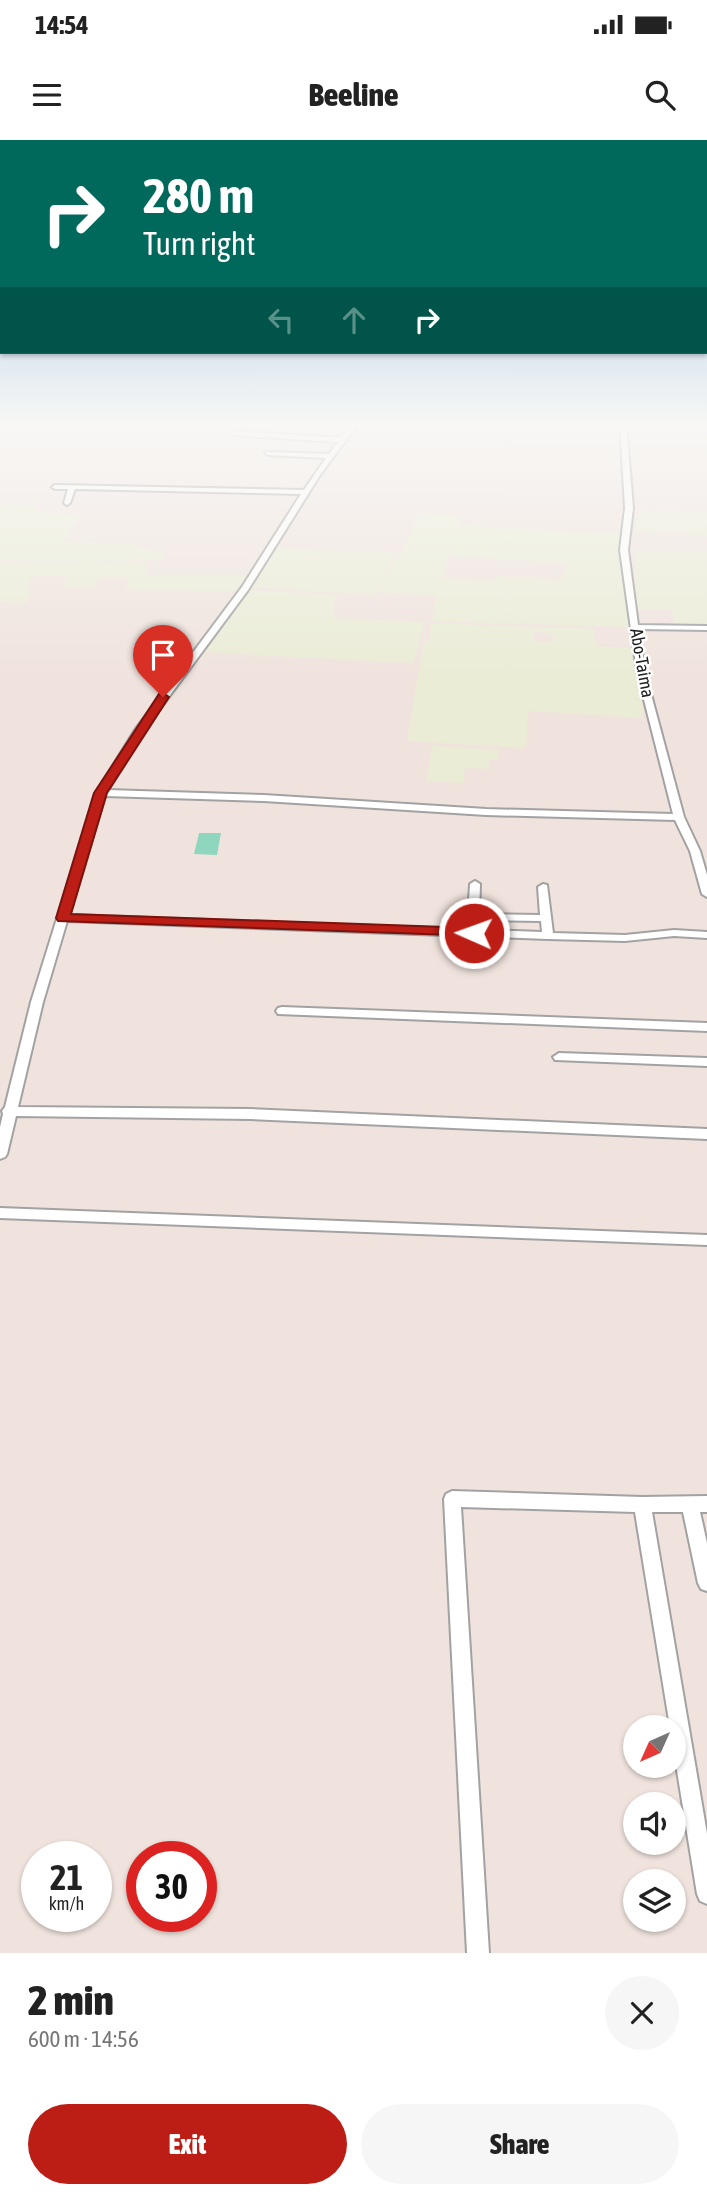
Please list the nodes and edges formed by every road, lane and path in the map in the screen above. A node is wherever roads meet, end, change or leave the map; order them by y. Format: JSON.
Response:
{"nodes":[{"id":1,"x":297,"y":508,"type":"edge"},
{"id":2,"x":629,"y":508,"type":"edge"},
{"id":3,"x":636,"y":627,"type":"junction"},
{"id":4,"x":707,"y":628,"type":"edge"},
{"id":5,"x":100,"y":793,"type":"junction"},
{"id":6,"x":680,"y":817,"type":"junction"},
{"id":7,"x":475,"y":884,"type":"dead end"},
{"id":8,"x":543,"y":887,"type":"dead end"},
{"id":9,"x":707,"y":894,"type":"edge"},
{"id":10,"x":473,"y":916,"type":"junction"},
{"id":11,"x":63,"y":918,"type":"junction"},
{"id":12,"x":546,"y":918,"type":"junction"},
{"id":13,"x":474,"y":933,"type":"junction"},
{"id":14,"x":707,"y":935,"type":"edge"},
{"id":15,"x":548,"y":936,"type":"junction"},
{"id":16,"x":282,"y":1011,"type":"dead end"},
{"id":17,"x":707,"y":1027,"type":"edge"},
{"id":18,"x":559,"y":1057,"type":"dead end"},
{"id":19,"x":707,"y":1062,"type":"edge"},
{"id":20,"x":8,"y":1111,"type":"junction"},
{"id":21,"x":707,"y":1134,"type":"edge"},
{"id":22,"x":0,"y":1154,"type":"edge"},
{"id":23,"x":0,"y":1213,"type":"edge"},
{"id":24,"x":707,"y":1240,"type":"edge"},
{"id":25,"x":699,"y":1504,"type":"edge"},
{"id":26,"x":642,"y":1505,"type":"junction"},
{"id":27,"x":707,"y":1583,"type":"edge"},
{"id":28,"x":707,"y":1894,"type":"edge"},
{"id":29,"x":478,"y":1953,"type":"edge"}],
"edges":[{"from":1,"to":5,"type":"street"},
{"from":2,"to":3,"type":"street","name":"Abo-Taima"},
{"from":3,"to":4,"type":"street"},
{"from":3,"to":6,"type":"street","name":"Abo-Taima"},
{"from":5,"to":6,"type":"street"},
{"from":5,"to":11,"type":"street"},
{"from":6,"to":9,"type":"street","name":"Abo-Taima"},
{"from":7,"to":10,"type":"street"},
{"from":8,"to":12,"type":"street"},
{"from":10,"to":12,"type":"street"},
{"from":10,"to":13,"type":"street"},
{"from":11,"to":13,"type":"street"},
{"from":11,"to":20,"type":"street"},
{"from":12,"to":15,"type":"street"},
{"from":13,"to":15,"type":"street"},
{"from":14,"to":15,"type":"street"},
{"from":16,"to":17,"type":"street"},
{"from":18,"to":19,"type":"street"},
{"from":20,"to":21,"type":"street"},
{"from":20,"to":22,"type":"street"},
{"from":23,"to":24,"type":"street"},
{"from":25,"to":26,"type":"street"},
{"from":25,"to":27,"type":"street"},
{"from":26,"to":28,"type":"street"},
{"from":26,"to":29,"type":"street"}]}
